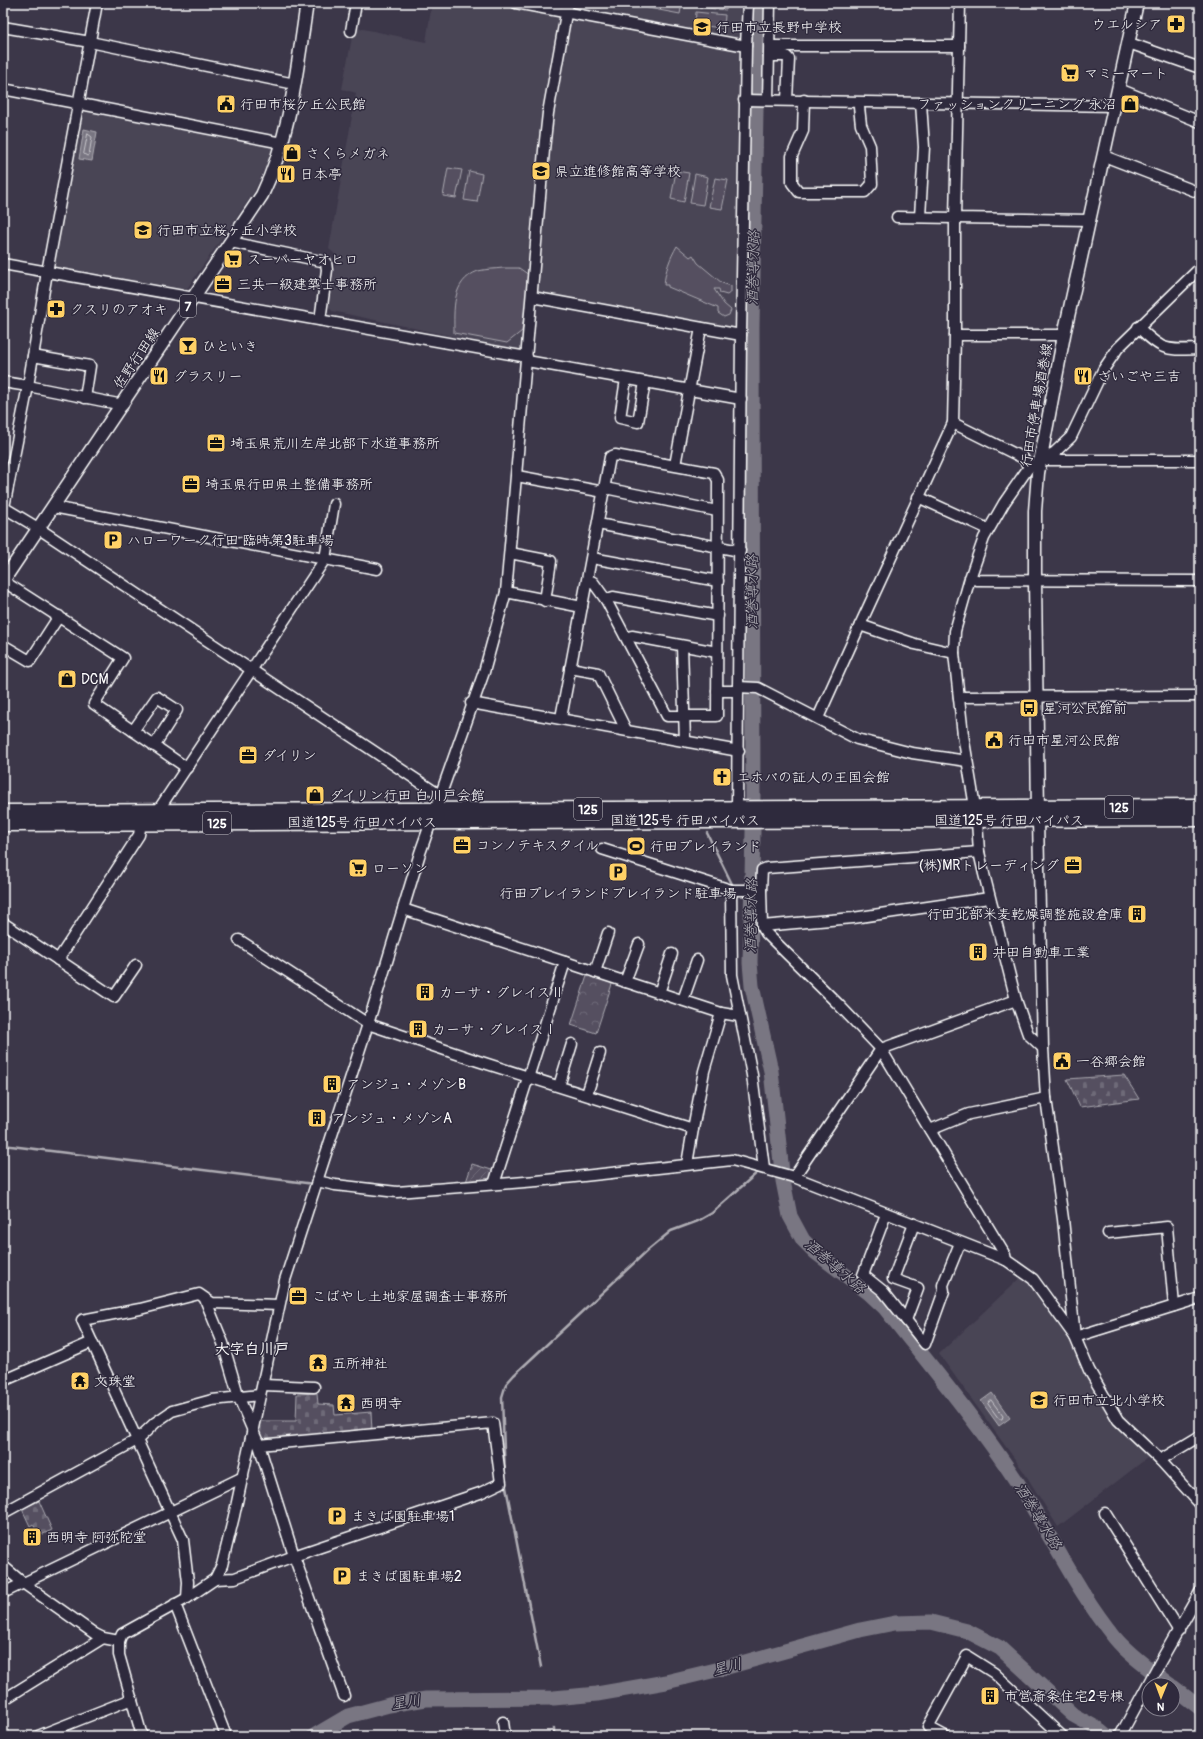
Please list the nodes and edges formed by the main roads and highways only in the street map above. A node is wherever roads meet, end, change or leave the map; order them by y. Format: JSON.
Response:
{"nodes":[{"id":1,"x":307,"y":3,"type":"edge"},
{"id":2,"x":1138,"y":3,"type":"edge"},
{"id":3,"x":3,"y":581,"type":"edge"},
{"id":4,"x":1200,"y":806,"type":"edge"},
{"id":5,"x":3,"y":812,"type":"edge"},
{"id":6,"x":739,"y":813,"type":"junction"},
{"id":7,"x":1038,"y":813,"type":"junction"},
{"id":8,"x":1200,"y":819,"type":"edge"},
{"id":9,"x":3,"y":824,"type":"edge"}],
"edges":[{"from":1,"to":3,"type":"main road","name":"佐野行田線","number":"7"},
{"from":2,"to":7,"type":"main road","name":"行田市停車場酒巻線"},
{"from":4,"to":7,"type":"highway","name":"国道125号 行田バイパス","number":"125"},
{"from":5,"to":6,"type":"highway","name":"国道125号 行田バイパス","number":"125"},
{"from":6,"to":7,"type":"highway","name":"国道125号 行田バイパス","number":"125"},
{"from":6,"to":9,"type":"highway","name":"国道125号 行田バイパス","number":"125"},
{"from":7,"to":8,"type":"highway","name":"国道125号 行田バイパス","number":"125"}]}
